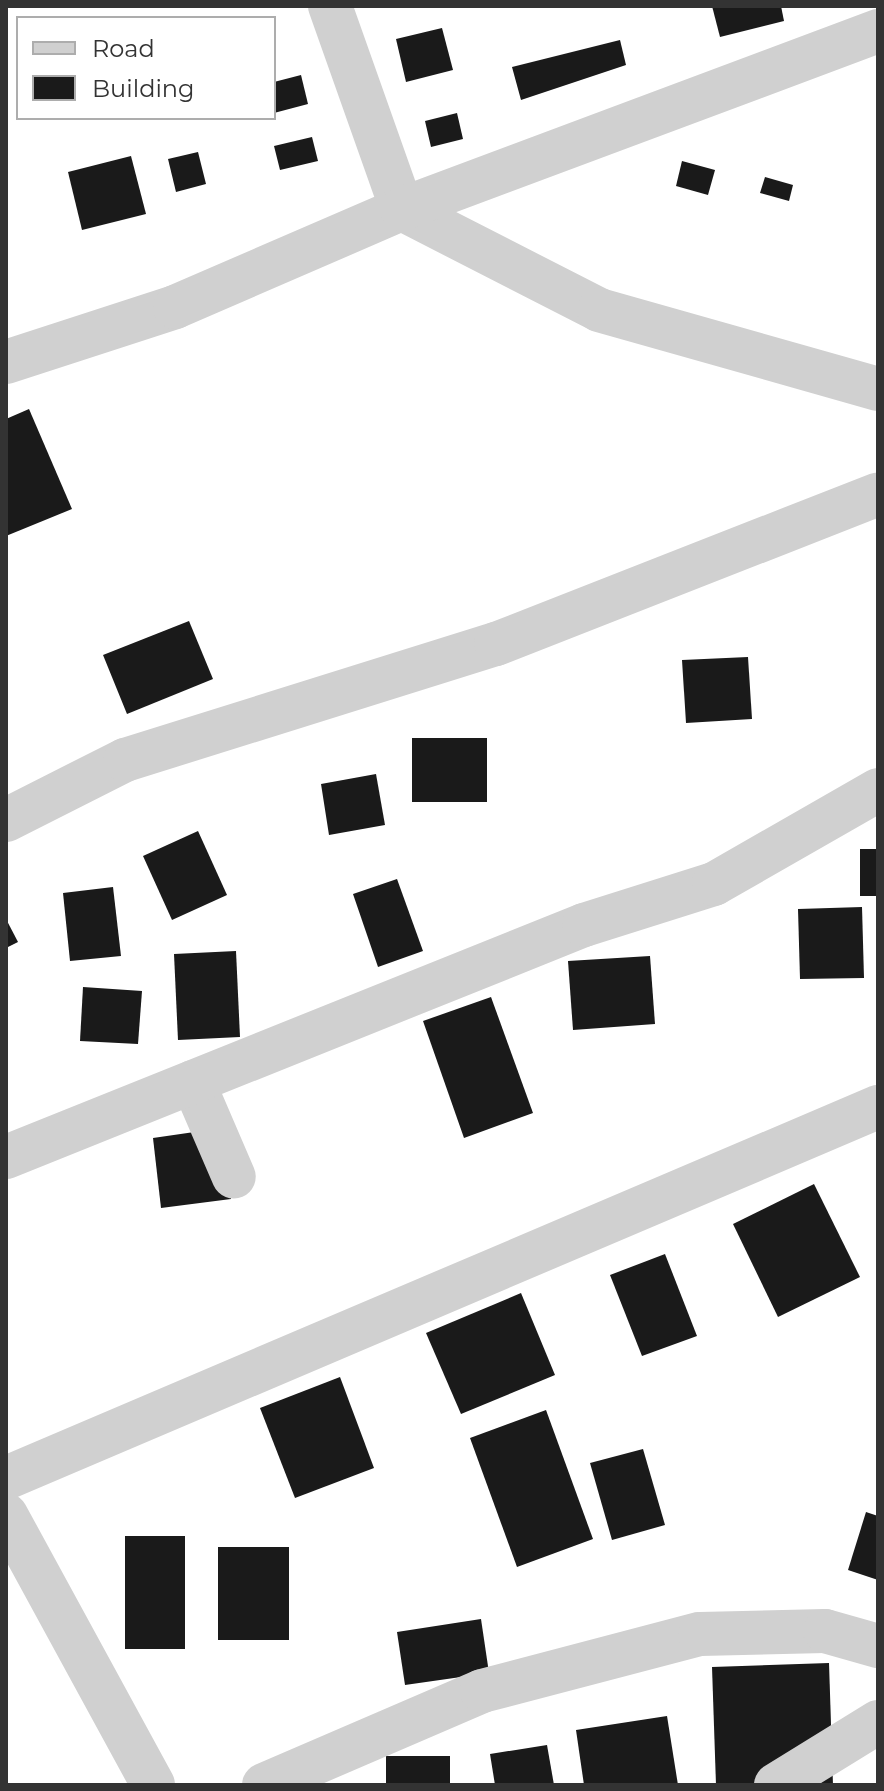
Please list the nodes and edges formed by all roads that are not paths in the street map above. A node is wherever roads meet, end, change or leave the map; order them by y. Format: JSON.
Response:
{"nodes":[{"id":1,"x":330,"y":6,"type":"edge"},
{"id":2,"x":878,"y":31,"type":"edge"},
{"id":3,"x":402,"y":209,"type":"junction"},
{"id":4,"x":6,"y":362,"type":"edge"},
{"id":5,"x":878,"y":389,"type":"edge"},
{"id":6,"x":878,"y":494,"type":"edge"},
{"id":7,"x":878,"y":790,"type":"edge"},
{"id":8,"x":6,"y":820,"type":"edge"},
{"id":9,"x":193,"y":1082,"type":"junction"},
{"id":10,"x":878,"y":1107,"type":"edge"},
{"id":11,"x":6,"y":1157,"type":"edge"},
{"id":12,"x":234,"y":1177,"type":"dead end"},
{"id":13,"x":6,"y":1478,"type":"edge"},
{"id":14,"x":6,"y":1515,"type":"edge"},
{"id":15,"x":878,"y":1646,"type":"edge"},
{"id":16,"x":878,"y":1722,"type":"edge"},
{"id":17,"x":153,"y":1785,"type":"edge"},
{"id":18,"x":264,"y":1785,"type":"edge"},
{"id":19,"x":776,"y":1785,"type":"edge"}],
"edges":[{"from":1,"to":3,"type":"street"},
{"from":2,"to":3,"type":"street"},
{"from":3,"to":4,"type":"street"},
{"from":3,"to":5,"type":"street"},
{"from":6,"to":8,"type":"street"},
{"from":7,"to":9,"type":"street"},
{"from":9,"to":11,"type":"street"},
{"from":9,"to":12,"type":"street"},
{"from":10,"to":13,"type":"street"},
{"from":14,"to":17,"type":"street"},
{"from":15,"to":18,"type":"street"},
{"from":16,"to":19,"type":"street"}]}
